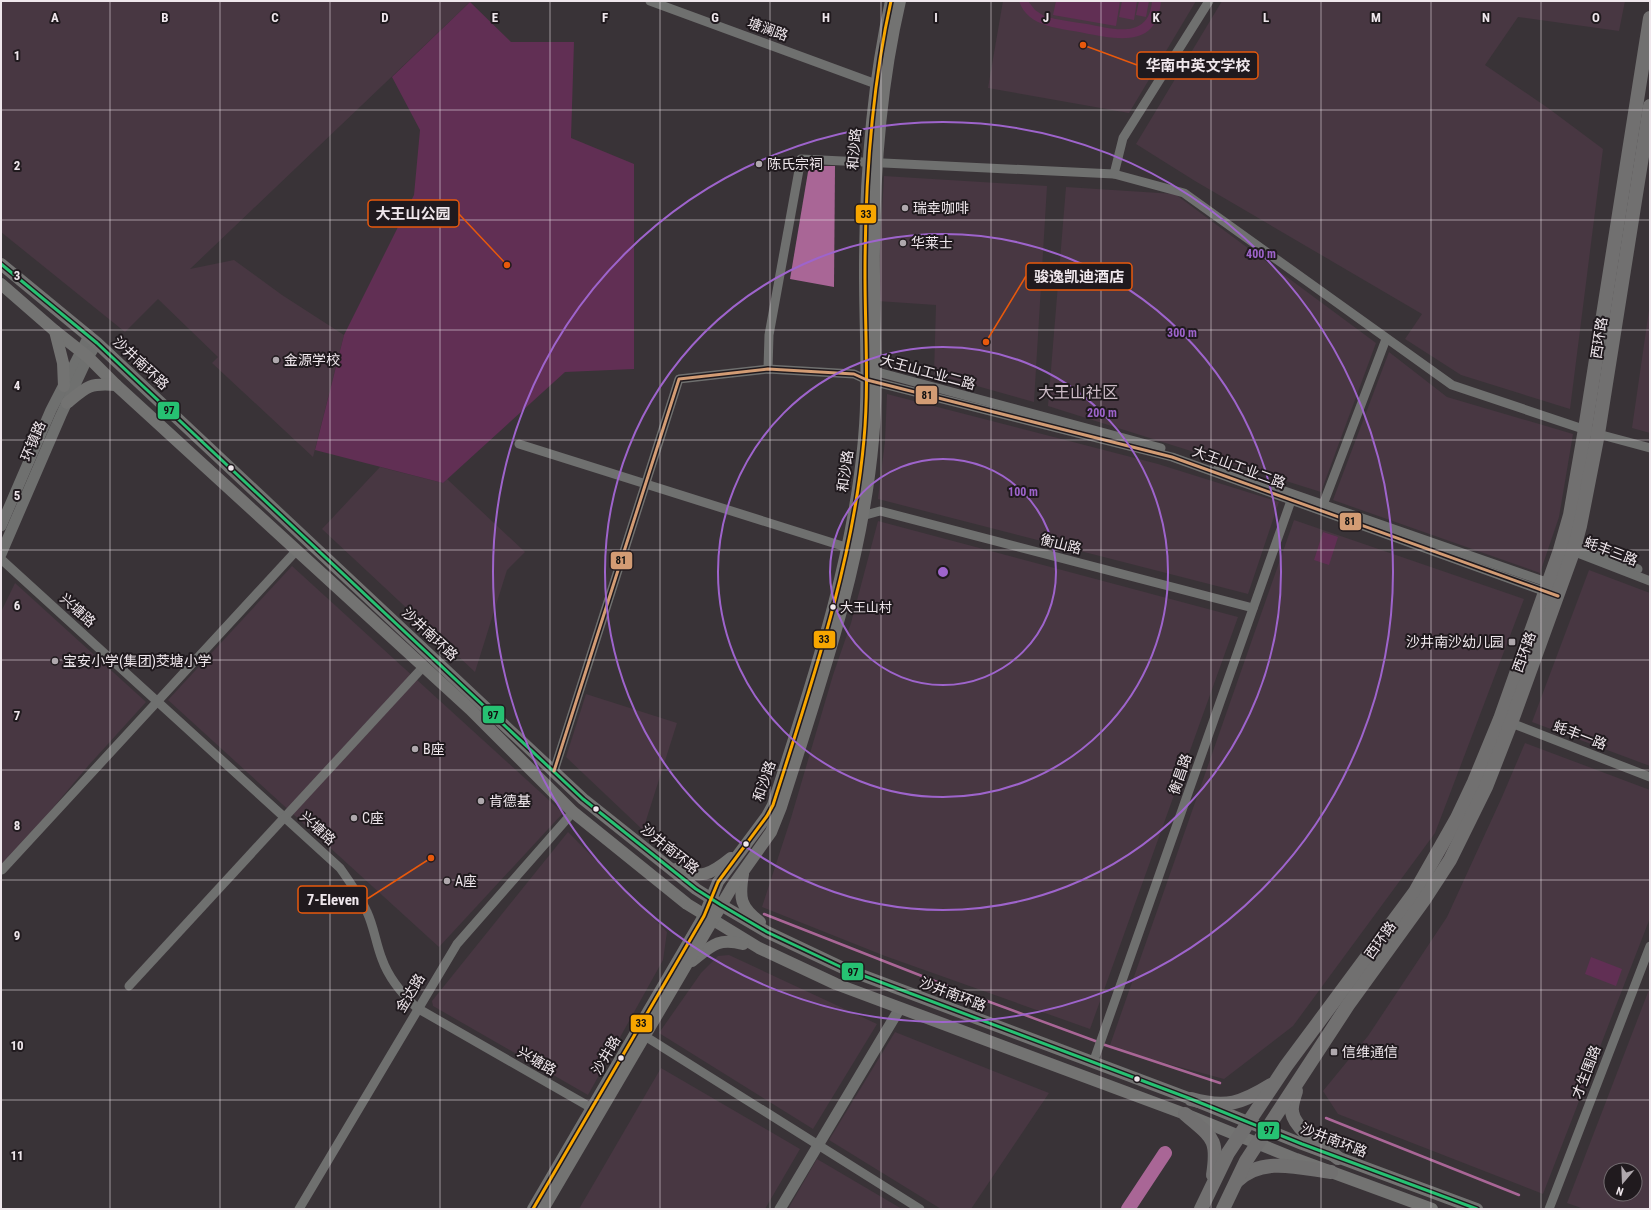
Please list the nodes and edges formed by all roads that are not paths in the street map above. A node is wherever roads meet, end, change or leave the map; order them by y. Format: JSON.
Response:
{"nodes":[{"id":1,"x":650,"y":1,"type":"edge"},
{"id":2,"x":891,"y":1,"type":"edge"},
{"id":3,"x":900,"y":1,"type":"edge"},
{"id":4,"x":1209,"y":1,"type":"edge"},
{"id":5,"x":1650,"y":18,"type":"edge"},
{"id":6,"x":876,"y":84,"type":"junction"},
{"id":7,"x":1650,"y":106,"type":"edge"},
{"id":8,"x":873,"y":162,"type":"junction"},
{"id":9,"x":1114,"y":174,"type":"junction"},
{"id":10,"x":1,"y":264,"type":"edge"},
{"id":11,"x":1,"y":284,"type":"edge"},
{"id":12,"x":55,"y":331,"type":"junction"},
{"id":13,"x":1386,"y":339,"type":"junction"},
{"id":14,"x":93,"y":340,"type":"junction"},
{"id":15,"x":85,"y":354,"type":"junction"},
{"id":16,"x":768,"y":369,"type":"junction"},
{"id":17,"x":871,"y":376,"type":"junction"},
{"id":18,"x":116,"y":385,"type":"junction"},
{"id":19,"x":64,"y":386,"type":"junction"},
{"id":20,"x":67,"y":403,"type":"junction"},
{"id":21,"x":1591,"y":432,"type":"junction"},
{"id":22,"x":519,"y":444,"type":"dead end"},
{"id":23,"x":1650,"y":448,"type":"edge"},
{"id":24,"x":645,"y":484,"type":"junction"},
{"id":25,"x":1293,"y":497,"type":"junction"},
{"id":26,"x":1322,"y":507,"type":"junction"},
{"id":27,"x":862,"y":516,"type":"junction"},
{"id":28,"x":1,"y":526,"type":"edge"},
{"id":29,"x":1568,"y":546,"type":"junction"},
{"id":30,"x":851,"y":549,"type":"junction"},
{"id":31,"x":297,"y":550,"type":"junction"},
{"id":32,"x":1,"y":554,"type":"edge"},
{"id":33,"x":1,"y":559,"type":"edge"},
{"id":34,"x":1650,"y":574,"type":"edge"},
{"id":35,"x":1650,"y":581,"type":"edge"},
{"id":36,"x":1553,"y":589,"type":"junction"},
{"id":37,"x":1253,"y":608,"type":"junction"},
{"id":38,"x":424,"y":666,"type":"junction"},
{"id":39,"x":157,"y":701,"type":"junction"},
{"id":40,"x":1505,"y":721,"type":"junction"},
{"id":41,"x":554,"y":771,"type":"junction"},
{"id":42,"x":1650,"y":777,"type":"edge"},
{"id":43,"x":573,"y":812,"type":"junction"},
{"id":44,"x":285,"y":817,"type":"junction"},
{"id":45,"x":746,"y":845,"type":"junction"},
{"id":46,"x":668,"y":866,"type":"junction"},
{"id":47,"x":2,"y":870,"type":"dead end"},
{"id":48,"x":744,"y":870,"type":"junction"},
{"id":49,"x":716,"y":902,"type":"junction"},
{"id":50,"x":708,"y":918,"type":"junction"},
{"id":51,"x":790,"y":944,"type":"junction"},
{"id":52,"x":1650,"y":946,"type":"edge"},
{"id":53,"x":759,"y":948,"type":"junction"},
{"id":54,"x":685,"y":967,"type":"junction"},
{"id":55,"x":129,"y":986,"type":"dead end"},
{"id":56,"x":417,"y":1008,"type":"junction"},
{"id":57,"x":900,"y":1008,"type":"junction"},
{"id":58,"x":641,"y":1034,"type":"junction"},
{"id":59,"x":1093,"y":1063,"type":"junction"},
{"id":60,"x":1301,"y":1076,"type":"junction"},
{"id":61,"x":1275,"y":1083,"type":"junction"},
{"id":62,"x":1191,"y":1099,"type":"junction"},
{"id":63,"x":595,"y":1111,"type":"junction"},
{"id":64,"x":1185,"y":1114,"type":"junction"},
{"id":65,"x":1249,"y":1123,"type":"junction"},
{"id":66,"x":1266,"y":1130,"type":"junction"},
{"id":67,"x":1240,"y":1136,"type":"junction"},
{"id":68,"x":1258,"y":1143,"type":"junction"},
{"id":69,"x":818,"y":1145,"type":"junction"},
{"id":70,"x":1338,"y":1158,"type":"junction"},
{"id":71,"x":1331,"y":1172,"type":"junction"},
{"id":72,"x":1236,"y":1183,"type":"junction"},
{"id":73,"x":1210,"y":1189,"type":"junction"},
{"id":74,"x":299,"y":1209,"type":"edge"},
{"id":75,"x":532,"y":1209,"type":"edge"},
{"id":76,"x":543,"y":1209,"type":"edge"},
{"id":77,"x":780,"y":1209,"type":"edge"},
{"id":78,"x":920,"y":1209,"type":"edge"},
{"id":79,"x":1201,"y":1209,"type":"edge"},
{"id":80,"x":1222,"y":1209,"type":"edge"},
{"id":81,"x":1432,"y":1209,"type":"edge"},
{"id":82,"x":1477,"y":1209,"type":"edge"},
{"id":83,"x":1549,"y":1209,"type":"edge"}],
"edges":[{"from":1,"to":6,"type":"street","name":"塘澜路"},
{"from":2,"to":6,"type":"main road","name":"和沙路"},
{"from":3,"to":8,"type":"main road","name":"和沙路"},
{"from":4,"to":9,"type":"street"},
{"from":5,"to":21,"type":"main road","name":"西环路"},
{"from":6,"to":8,"type":"main road","name":"和沙路"},
{"from":7,"to":21,"type":"main road","name":"西环路"},
{"from":8,"to":9,"type":"street"},
{"from":8,"to":16,"type":"street"},
{"from":8,"to":17,"type":"main road","name":"和沙路"},
{"from":9,"to":13,"type":"street"},
{"from":10,"to":14,"type":"main road","name":"沙井南环路"},
{"from":11,"to":12,"type":"main road","name":"沙井南环路"},
{"from":12,"to":15,"type":"main road","name":"沙井南环路"},
{"from":12,"to":19,"type":"main road"},
{"from":13,"to":21,"type":"street"},
{"from":13,"to":26,"type":"street"},
{"from":14,"to":15,"type":"street","name":"环镇路"},
{"from":14,"to":41,"type":"main road","name":"沙井南环路"},
{"from":15,"to":18,"type":"main road","name":"沙井南环路"},
{"from":15,"to":19,"type":"street","name":"环镇路"},
{"from":15,"to":20,"type":"street","name":"环镇路"},
{"from":16,"to":17,"type":"street","name":"大王山工业二路"},
{"from":16,"to":24,"type":"street"},
{"from":17,"to":25,"type":"street","name":"大王山工业二路"},
{"from":17,"to":27,"type":"main road","name":"和沙路"},
{"from":17,"to":30,"type":"main road","name":"和沙路"},
{"from":18,"to":20,"type":"main road"},
{"from":18,"to":31,"type":"main road","name":"沙井南环路"},
{"from":19,"to":28,"type":"street","name":"环镇路"},
{"from":20,"to":32,"type":"street","name":"环镇路"},
{"from":21,"to":23,"type":"street"},
{"from":21,"to":29,"type":"main road","name":"西环路"},
{"from":22,"to":24,"type":"street"},
{"from":24,"to":30,"type":"street"},
{"from":24,"to":41,"type":"street"},
{"from":25,"to":26,"type":"street","name":"大王山工业二路"},
{"from":25,"to":37,"type":"street","name":"衡昌路"},
{"from":26,"to":36,"type":"street","name":"大王山工业二路"},
{"from":27,"to":30,"type":"main road","name":"和沙路"},
{"from":27,"to":37,"type":"street","name":"衡山路"},
{"from":29,"to":34,"type":"street","name":"蚝丰三路"},
{"from":29,"to":35,"type":"street","name":"蚝丰三路"},
{"from":29,"to":36,"type":"main road","name":"西环路"},
{"from":30,"to":45,"type":"main road","name":"和沙路"},
{"from":30,"to":48,"type":"main road","name":"和沙路"},
{"from":31,"to":38,"type":"main road","name":"沙井南环路"},
{"from":31,"to":39,"type":"street"},
{"from":33,"to":39,"type":"street","name":"兴塘路"},
{"from":36,"to":40,"type":"main road","name":"西环路"},
{"from":37,"to":59,"type":"street","name":"衡昌路"},
{"from":38,"to":43,"type":"main road","name":"沙井南环路"},
{"from":38,"to":44,"type":"street"},
{"from":39,"to":44,"type":"street","name":"兴塘路"},
{"from":39,"to":47,"type":"street"},
{"from":40,"to":42,"type":"street","name":"蚝丰一路"},
{"from":40,"to":60,"type":"main road","name":"西环路"},
{"from":40,"to":61,"type":"main road","name":"西环路"},
{"from":41,"to":46,"type":"main road","name":"沙井南环路"},
{"from":43,"to":50,"type":"main road","name":"沙井南环路"},
{"from":43,"to":56,"type":"street","name":"金达路"},
{"from":44,"to":55,"type":"street"},
{"from":44,"to":56,"type":"street","name":"兴塘路"},
{"from":45,"to":46,"type":"main road"},
{"from":45,"to":49,"type":"main road","name":"和沙路"},
{"from":46,"to":49,"type":"main road","name":"沙井南环路"},
{"from":48,"to":49,"type":"main road","name":"和沙路"},
{"from":48,"to":51,"type":"main road"},
{"from":49,"to":50,"type":"main road","name":"和沙路"},
{"from":49,"to":51,"type":"main road","name":"沙井南环路"},
{"from":50,"to":53,"type":"main road","name":"沙井南环路"},
{"from":50,"to":54,"type":"main road","name":"沙井路"},
{"from":50,"to":58,"type":"main road","name":"沙井路"},
{"from":51,"to":59,"type":"main road","name":"沙井南环路"},
{"from":52,"to":83,"type":"street","name":"才生围路"},
{"from":53,"to":54,"type":"main road"},
{"from":53,"to":57,"type":"main road","name":"沙井南环路"},
{"from":54,"to":58,"type":"main road","name":"沙井路"},
{"from":56,"to":63,"type":"street","name":"兴塘路"},
{"from":56,"to":74,"type":"street","name":"金达路"},
{"from":57,"to":64,"type":"main road","name":"沙井南环路"},
{"from":57,"to":69,"type":"street"},
{"from":58,"to":63,"type":"main road","name":"沙井路"},
{"from":58,"to":69,"type":"street"},
{"from":59,"to":62,"type":"main road","name":"沙井南环路"},
{"from":60,"to":66,"type":"main road","name":"西环路"},
{"from":60,"to":70,"type":"main road"},
{"from":61,"to":62,"type":"main road"},
{"from":61,"to":65,"type":"main road","name":"西环路"},
{"from":62,"to":65,"type":"main road","name":"沙井南环路"},
{"from":63,"to":75,"type":"main road","name":"沙井路"},
{"from":63,"to":76,"type":"main road","name":"沙井路"},
{"from":64,"to":67,"type":"main road","name":"沙井南环路"},
{"from":64,"to":73,"type":"main road"},
{"from":65,"to":66,"type":"main road","name":"沙井南环路"},
{"from":65,"to":67,"type":"main road","name":"西环路"},
{"from":66,"to":68,"type":"main road","name":"西环路"},
{"from":66,"to":70,"type":"main road","name":"沙井南环路"},
{"from":67,"to":68,"type":"main road","name":"沙井南环路"},
{"from":67,"to":73,"type":"main road","name":"西环路"},
{"from":68,"to":71,"type":"main road","name":"沙井南环路"},
{"from":68,"to":72,"type":"main road","name":"西环路"},
{"from":69,"to":77,"type":"street"},
{"from":69,"to":78,"type":"street"},
{"from":70,"to":82,"type":"main road","name":"沙井南环路"},
{"from":71,"to":72,"type":"main road"},
{"from":71,"to":81,"type":"main road","name":"沙井南环路"},
{"from":72,"to":80,"type":"main road","name":"西环路"},
{"from":73,"to":79,"type":"main road","name":"西环路"}]}
